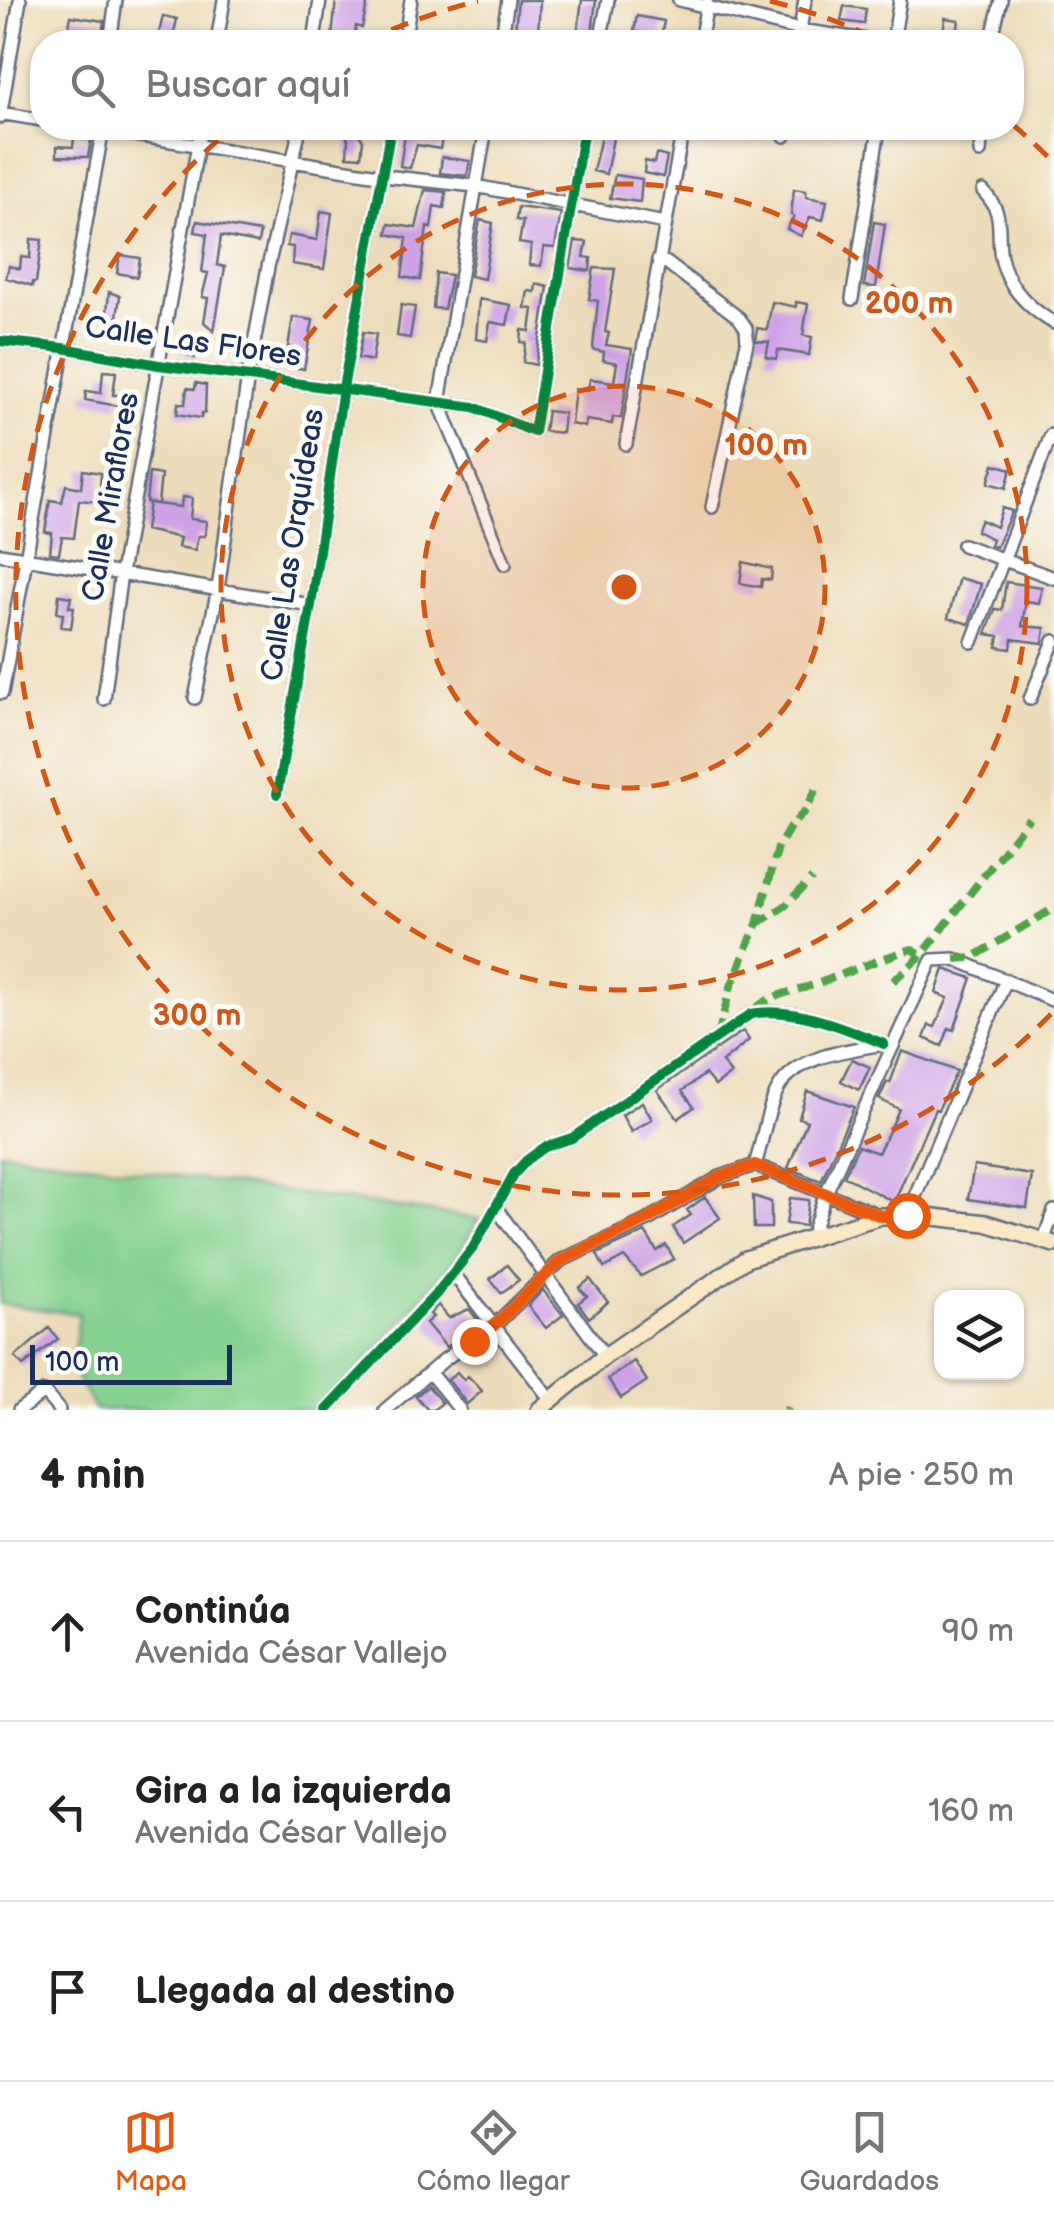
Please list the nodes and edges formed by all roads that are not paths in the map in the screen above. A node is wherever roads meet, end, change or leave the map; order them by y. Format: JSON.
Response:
{"nodes":[{"id":1,"x":20,"y":0,"type":"edge"},
{"id":2,"x":116,"y":0,"type":"edge"},
{"id":3,"x":224,"y":0,"type":"edge"},
{"id":4,"x":320,"y":0,"type":"edge"},
{"id":5,"x":411,"y":0,"type":"edge"},
{"id":6,"x":508,"y":0,"type":"edge"},
{"id":7,"x":608,"y":0,"type":"edge"},
{"id":8,"x":679,"y":0,"type":"edge"},
{"id":9,"x":805,"y":0,"type":"edge"},
{"id":10,"x":900,"y":0,"type":"edge"},
{"id":11,"x":1001,"y":0,"type":"edge"},
{"id":12,"x":707,"y":4,"type":"edge"},
{"id":13,"x":112,"y":30,"type":"edge"},
{"id":14,"x":219,"y":30,"type":"edge"},
{"id":15,"x":316,"y":30,"type":"edge"},
{"id":16,"x":406,"y":30,"type":"edge"},
{"id":17,"x":502,"y":30,"type":"edge"},
{"id":18,"x":602,"y":30,"type":"edge"},
{"id":19,"x":702,"y":30,"type":"edge"},
{"id":20,"x":782,"y":30,"type":"edge"},
{"id":21,"x":800,"y":30,"type":"edge"},
{"id":22,"x":894,"y":30,"type":"edge"},
{"id":23,"x":993,"y":30,"type":"edge"},
{"id":24,"x":0,"y":114,"type":"edge"},
{"id":25,"x":30,"y":118,"type":"edge"},
{"id":26,"x":97,"y":140,"type":"edge"},
{"id":27,"x":179,"y":140,"type":"edge"},
{"id":28,"x":200,"y":140,"type":"edge"},
{"id":29,"x":298,"y":140,"type":"edge"},
{"id":30,"x":389,"y":140,"type":"edge"},
{"id":31,"x":484,"y":140,"type":"edge"},
{"id":32,"x":582,"y":140,"type":"edge"},
{"id":33,"x":681,"y":140,"type":"edge"},
{"id":34,"x":877,"y":140,"type":"edge"},
{"id":35,"x":981,"y":140,"type":"edge"},
{"id":36,"x":199,"y":143,"type":"junction"},
{"id":37,"x":980,"y":152,"type":"dead end"},
{"id":38,"x":294,"y":162,"type":"junction"},
{"id":39,"x":384,"y":176,"type":"junction"},
{"id":40,"x":475,"y":186,"type":"junction"},
{"id":41,"x":982,"y":191,"type":"dead end"},
{"id":42,"x":569,"y":205,"type":"junction"},
{"id":43,"x":664,"y":224,"type":"junction"},
{"id":44,"x":658,"y":260,"type":"junction"},
{"id":45,"x":852,"y":299,"type":"dead end"},
{"id":46,"x":1054,"y":323,"type":"edge"},
{"id":47,"x":0,"y":340,"type":"edge"},
{"id":48,"x":63,"y":348,"type":"junction"},
{"id":49,"x":159,"y":366,"type":"junction"},
{"id":50,"x":248,"y":376,"type":"junction"},
{"id":51,"x":343,"y":388,"type":"junction"},
{"id":52,"x":439,"y":402,"type":"junction"},
{"id":53,"x":1051,"y":435,"type":"dead end"},
{"id":54,"x":626,"y":444,"type":"dead end"},
{"id":55,"x":712,"y":507,"type":"dead end"},
{"id":56,"x":964,"y":545,"type":"dead end"},
{"id":57,"x":0,"y":554,"type":"edge"},
{"id":58,"x":26,"y":556,"type":"junction"},
{"id":59,"x":1004,"y":560,"type":"junction"},
{"id":60,"x":504,"y":564,"type":"dead end"},
{"id":61,"x":122,"y":573,"type":"junction"},
{"id":62,"x":1054,"y":578,"type":"edge"},
{"id":63,"x":218,"y":589,"type":"junction"},
{"id":64,"x":311,"y":605,"type":"junction"},
{"id":65,"x":1054,"y":641,"type":"edge"},
{"id":66,"x":972,"y":642,"type":"dead end"},
{"id":67,"x":2,"y":693,"type":"edge"},
{"id":68,"x":195,"y":698,"type":"dead end"},
{"id":69,"x":104,"y":699,"type":"dead end"},
{"id":70,"x":1030,"y":700,"type":"dead end"},
{"id":71,"x":277,"y":794,"type":"dead end"},
{"id":72,"x":1006,"y":980,"type":"junction"},
{"id":73,"x":1054,"y":1000,"type":"edge"},
{"id":74,"x":888,"y":1045,"type":"junction"},
{"id":75,"x":755,"y":1165,"type":"junction"},
{"id":76,"x":825,"y":1194,"type":"junction"},
{"id":77,"x":496,"y":1208,"type":"junction"},
{"id":78,"x":1054,"y":1211,"type":"edge"},
{"id":79,"x":907,"y":1215,"type":"junction"},
{"id":80,"x":881,"y":1216,"type":"junction"},
{"id":81,"x":811,"y":1238,"type":"junction"},
{"id":82,"x":1049,"y":1241,"type":"edge"},
{"id":83,"x":453,"y":1273,"type":"junction"},
{"id":84,"x":545,"y":1274,"type":"junction"},
{"id":85,"x":493,"y":1326,"type":"junction"},
{"id":86,"x":604,"y":1356,"type":"junction"},
{"id":87,"x":430,"y":1372,"type":"junction"},
{"id":88,"x":545,"y":1405,"type":"edge"},
{"id":89,"x":18,"y":1410,"type":"edge"},
{"id":90,"x":58,"y":1410,"type":"edge"},
{"id":91,"x":327,"y":1410,"type":"edge"},
{"id":92,"x":385,"y":1410,"type":"edge"},
{"id":93,"x":460,"y":1410,"type":"edge"}],
"edges":[{"from":1,"to":24,"type":"street"},
{"from":2,"to":13,"type":"street"},
{"from":3,"to":14,"type":"street"},
{"from":4,"to":15,"type":"street"},
{"from":5,"to":16,"type":"street"},
{"from":6,"to":17,"type":"street"},
{"from":7,"to":18,"type":"street"},
{"from":8,"to":12,"type":"street"},
{"from":9,"to":21,"type":"street"},
{"from":10,"to":22,"type":"street"},
{"from":11,"to":23,"type":"street"},
{"from":12,"to":19,"type":"street"},
{"from":12,"to":20,"type":"street"},
{"from":24,"to":25,"type":"street"},
{"from":26,"to":48,"type":"street"},
{"from":27,"to":36,"type":"street"},
{"from":28,"to":36,"type":"street","name":"Calle Miraflores"},
{"from":29,"to":38,"type":"street"},
{"from":30,"to":39,"type":"street","name":"Calle Las Orquídeas"},
{"from":31,"to":40,"type":"street"},
{"from":32,"to":42,"type":"street"},
{"from":33,"to":43,"type":"street"},
{"from":34,"to":45,"type":"street"},
{"from":35,"to":37,"type":"street"},
{"from":36,"to":38,"type":"street"},
{"from":36,"to":49,"type":"street","name":"Calle Miraflores"},
{"from":38,"to":39,"type":"street"},
{"from":38,"to":50,"type":"street"},
{"from":39,"to":40,"type":"street"},
{"from":39,"to":51,"type":"street","name":"Calle Las Orquídeas"},
{"from":40,"to":42,"type":"street"},
{"from":40,"to":52,"type":"street"},
{"from":41,"to":46,"type":"street"},
{"from":42,"to":43,"type":"street"},
{"from":42,"to":52,"type":"street","name":"Calle Las Flores"},
{"from":43,"to":44,"type":"street"},
{"from":44,"to":54,"type":"street"},
{"from":44,"to":55,"type":"street"},
{"from":47,"to":48,"type":"street","name":"Calle Las Flores"},
{"from":48,"to":49,"type":"street","name":"Calle Las Flores"},
{"from":48,"to":58,"type":"street"},
{"from":49,"to":50,"type":"street","name":"Calle Las Flores"},
{"from":49,"to":61,"type":"street","name":"Calle Miraflores"},
{"from":50,"to":51,"type":"street","name":"Calle Las Flores"},
{"from":50,"to":63,"type":"street"},
{"from":51,"to":52,"type":"street","name":"Calle Las Flores"},
{"from":51,"to":64,"type":"street","name":"Calle Las Orquídeas"},
{"from":52,"to":60,"type":"street"},
{"from":53,"to":59,"type":"street"},
{"from":56,"to":59,"type":"street"},
{"from":57,"to":58,"type":"street"},
{"from":58,"to":61,"type":"street"},
{"from":58,"to":67,"type":"street"},
{"from":59,"to":62,"type":"street"},
{"from":59,"to":66,"type":"street"},
{"from":61,"to":63,"type":"street"},
{"from":61,"to":69,"type":"street","name":"Calle Miraflores"},
{"from":63,"to":64,"type":"street"},
{"from":63,"to":68,"type":"street"},
{"from":64,"to":71,"type":"street","name":"Calle Las Orquídeas"},
{"from":65,"to":70,"type":"street"},
{"from":72,"to":73,"type":"street"},
{"from":72,"to":74,"type":"street"},
{"from":72,"to":79,"type":"street"},
{"from":74,"to":75,"type":"street"},
{"from":74,"to":76,"type":"street"},
{"from":74,"to":77,"type":"street"},
{"from":75,"to":76,"type":"street"},
{"from":75,"to":84,"type":"street"},
{"from":76,"to":80,"type":"street"},
{"from":76,"to":81,"type":"street"},
{"from":77,"to":83,"type":"street"},
{"from":77,"to":84,"type":"street"},
{"from":78,"to":82,"type":"street"},
{"from":79,"to":80,"type":"main road"},
{"from":79,"to":82,"type":"main road"},
{"from":80,"to":81,"type":"main road"},
{"from":81,"to":86,"type":"main road"},
{"from":83,"to":85,"type":"street"},
{"from":83,"to":91,"type":"street"},
{"from":84,"to":85,"type":"street"},
{"from":84,"to":86,"type":"street"},
{"from":85,"to":87,"type":"street"},
{"from":85,"to":88,"type":"street"},
{"from":86,"to":88,"type":"main road"},
{"from":87,"to":92,"type":"street"},
{"from":87,"to":93,"type":"street"},
{"from":89,"to":90,"type":"street"}]}
